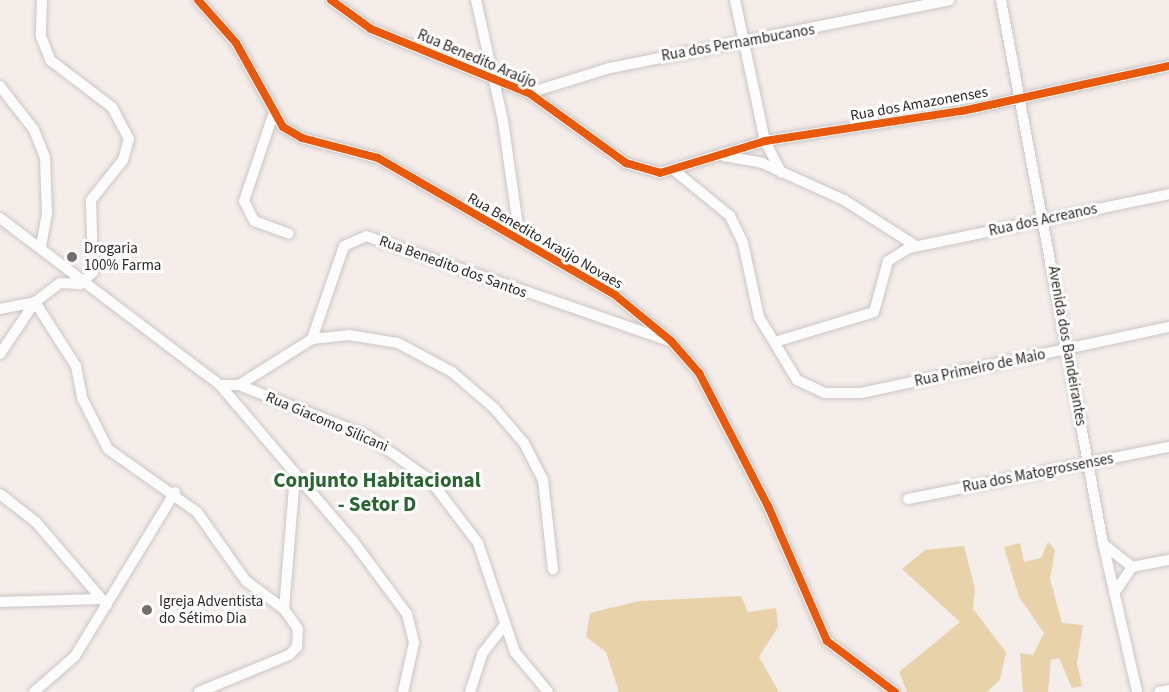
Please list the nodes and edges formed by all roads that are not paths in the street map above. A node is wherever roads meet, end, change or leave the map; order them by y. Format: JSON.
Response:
{"nodes":[{"id":1,"x":42,"y":0,"type":"edge"},
{"id":2,"x":198,"y":0,"type":"edge"},
{"id":3,"x":331,"y":0,"type":"edge"},
{"id":4,"x":476,"y":0,"type":"edge"},
{"id":5,"x":735,"y":0,"type":"edge"},
{"id":6,"x":949,"y":0,"type":"edge"},
{"id":7,"x":1001,"y":0,"type":"edge"},
{"id":8,"x":741,"y":43,"type":"junction"},
{"id":9,"x":1169,"y":66,"type":"edge"},
{"id":10,"x":494,"y":77,"type":"junction"},
{"id":11,"x":0,"y":86,"type":"edge"},
{"id":12,"x":529,"y":93,"type":"junction"},
{"id":13,"x":1017,"y":100,"type":"junction"},
{"id":14,"x":273,"y":115,"type":"junction"},
{"id":15,"x":765,"y":141,"type":"junction"},
{"id":16,"x":721,"y":156,"type":"junction"},
{"id":17,"x":675,"y":171,"type":"junction"},
{"id":18,"x":781,"y":173,"type":"junction"},
{"id":19,"x":1169,"y":194,"type":"edge"},
{"id":20,"x":0,"y":218,"type":"edge"},
{"id":21,"x":1043,"y":220,"type":"junction"},
{"id":22,"x":289,"y":234,"type":"dead end"},
{"id":23,"x":520,"y":240,"type":"junction"},
{"id":24,"x":41,"y":246,"type":"junction"},
{"id":25,"x":916,"y":246,"type":"junction"},
{"id":26,"x":80,"y":284,"type":"junction"},
{"id":27,"x":35,"y":302,"type":"junction"},
{"id":28,"x":0,"y":309,"type":"edge"},
{"id":29,"x":1169,"y":327,"type":"edge"},
{"id":30,"x":312,"y":339,"type":"junction"},
{"id":31,"x":778,"y":341,"type":"junction"},
{"id":32,"x":671,"y":342,"type":"junction"},
{"id":33,"x":1070,"y":349,"type":"junction"},
{"id":34,"x":0,"y":354,"type":"edge"},
{"id":35,"x":220,"y":385,"type":"junction"},
{"id":36,"x":239,"y":385,"type":"junction"},
{"id":37,"x":1169,"y":447,"type":"edge"},
{"id":38,"x":1087,"y":464,"type":"junction"},
{"id":39,"x":295,"y":476,"type":"junction"},
{"id":40,"x":176,"y":492,"type":"junction"},
{"id":41,"x":0,"y":494,"type":"edge"},
{"id":42,"x":908,"y":499,"type":"dead end"},
{"id":43,"x":1103,"y":543,"type":"junction"},
{"id":44,"x":1169,"y":560,"type":"edge"},
{"id":45,"x":1132,"y":567,"type":"junction"},
{"id":46,"x":553,"y":569,"type":"dead end"},
{"id":47,"x":1114,"y":594,"type":"junction"},
{"id":48,"x":0,"y":602,"type":"edge"},
{"id":49,"x":103,"y":602,"type":"junction"},
{"id":50,"x":284,"y":609,"type":"junction"},
{"id":51,"x":504,"y":626,"type":"junction"},
{"id":52,"x":1169,"y":690,"type":"edge"},
{"id":53,"x":402,"y":691,"type":"edge"},
{"id":54,"x":34,"y":692,"type":"edge"},
{"id":55,"x":199,"y":692,"type":"edge"},
{"id":56,"x":470,"y":692,"type":"edge"},
{"id":57,"x":548,"y":692,"type":"edge"},
{"id":58,"x":895,"y":692,"type":"edge"},
{"id":59,"x":1137,"y":692,"type":"edge"},
{"id":60,"x":1159,"y":692,"type":"edge"}],
"edges":[{"from":1,"to":26,"type":"street"},
{"from":2,"to":14,"type":"street","name":"Rua Benedito Araújo Novaes"},
{"from":3,"to":10,"type":"street","name":"Rua Benedito Araújo"},
{"from":4,"to":10,"type":"street"},
{"from":5,"to":8,"type":"street"},
{"from":6,"to":8,"type":"street","name":"Rua dos Pernambucanos"},
{"from":7,"to":13,"type":"street","name":"Avenida dos Bandeirantes"},
{"from":8,"to":12,"type":"street","name":"Rua dos Pernambucanos"},
{"from":8,"to":15,"type":"street"},
{"from":9,"to":13,"type":"street","name":"Rua dos Amazonenses"},
{"from":10,"to":12,"type":"street","name":"Rua Benedito Araújo"},
{"from":10,"to":23,"type":"street"},
{"from":11,"to":24,"type":"street"},
{"from":12,"to":17,"type":"street","name":"Rua Benedito Araújo"},
{"from":13,"to":15,"type":"street","name":"Rua dos Amazonenses"},
{"from":13,"to":21,"type":"street","name":"Avenida dos Bandeirantes"},
{"from":14,"to":22,"type":"street"},
{"from":14,"to":23,"type":"street","name":"Rua Benedito Araújo Novaes"},
{"from":15,"to":16,"type":"street","name":"Rua dos Amazonenses"},
{"from":15,"to":18,"type":"street"},
{"from":16,"to":17,"type":"street","name":"Rua dos Amazonenses"},
{"from":16,"to":18,"type":"street"},
{"from":17,"to":31,"type":"street"},
{"from":18,"to":25,"type":"street"},
{"from":19,"to":21,"type":"street","name":"Rua dos Acreanos"},
{"from":20,"to":24,"type":"street"},
{"from":21,"to":25,"type":"street","name":"Rua dos Acreanos"},
{"from":21,"to":33,"type":"street","name":"Avenida dos Bandeirantes"},
{"from":23,"to":32,"type":"street","name":"Rua Benedito Araújo Novaes"},
{"from":24,"to":26,"type":"street"},
{"from":25,"to":31,"type":"street","name":"Rua dos Acreanos"},
{"from":26,"to":27,"type":"street"},
{"from":26,"to":35,"type":"street"},
{"from":27,"to":28,"type":"street"},
{"from":27,"to":34,"type":"street"},
{"from":27,"to":40,"type":"street"},
{"from":29,"to":33,"type":"street","name":"Rua Primeiro de Maio"},
{"from":30,"to":32,"type":"street","name":"Rua Benedito dos Santos"},
{"from":30,"to":36,"type":"street"},
{"from":30,"to":46,"type":"street"},
{"from":31,"to":33,"type":"street","name":"Rua Primeiro de Maio"},
{"from":32,"to":58,"type":"street","name":"Rua Benedito Araújo Novaes"},
{"from":33,"to":38,"type":"street","name":"Avenida dos Bandeirantes"},
{"from":35,"to":36,"type":"street","name":"Rua Giacomo Silicani"},
{"from":35,"to":39,"type":"street"},
{"from":36,"to":51,"type":"street","name":"Rua Giacomo Silicani"},
{"from":37,"to":38,"type":"street","name":"Rua dos Matogrossenses"},
{"from":38,"to":42,"type":"street","name":"Rua dos Matogrossenses"},
{"from":38,"to":43,"type":"street","name":"Avenida dos Bandeirantes"},
{"from":39,"to":50,"type":"street"},
{"from":39,"to":53,"type":"street"},
{"from":40,"to":49,"type":"street"},
{"from":40,"to":50,"type":"street"},
{"from":41,"to":49,"type":"street"},
{"from":43,"to":45,"type":"street"},
{"from":43,"to":47,"type":"street","name":"Avenida dos Bandeirantes"},
{"from":44,"to":45,"type":"street"},
{"from":45,"to":47,"type":"street"},
{"from":47,"to":59,"type":"street","name":"Avenida dos Bandeirantes"},
{"from":48,"to":49,"type":"street"},
{"from":49,"to":54,"type":"street"},
{"from":50,"to":55,"type":"street"},
{"from":51,"to":56,"type":"street"},
{"from":51,"to":57,"type":"street","name":"Rua Giacomo Silicani"},
{"from":52,"to":60,"type":"street"}]}
